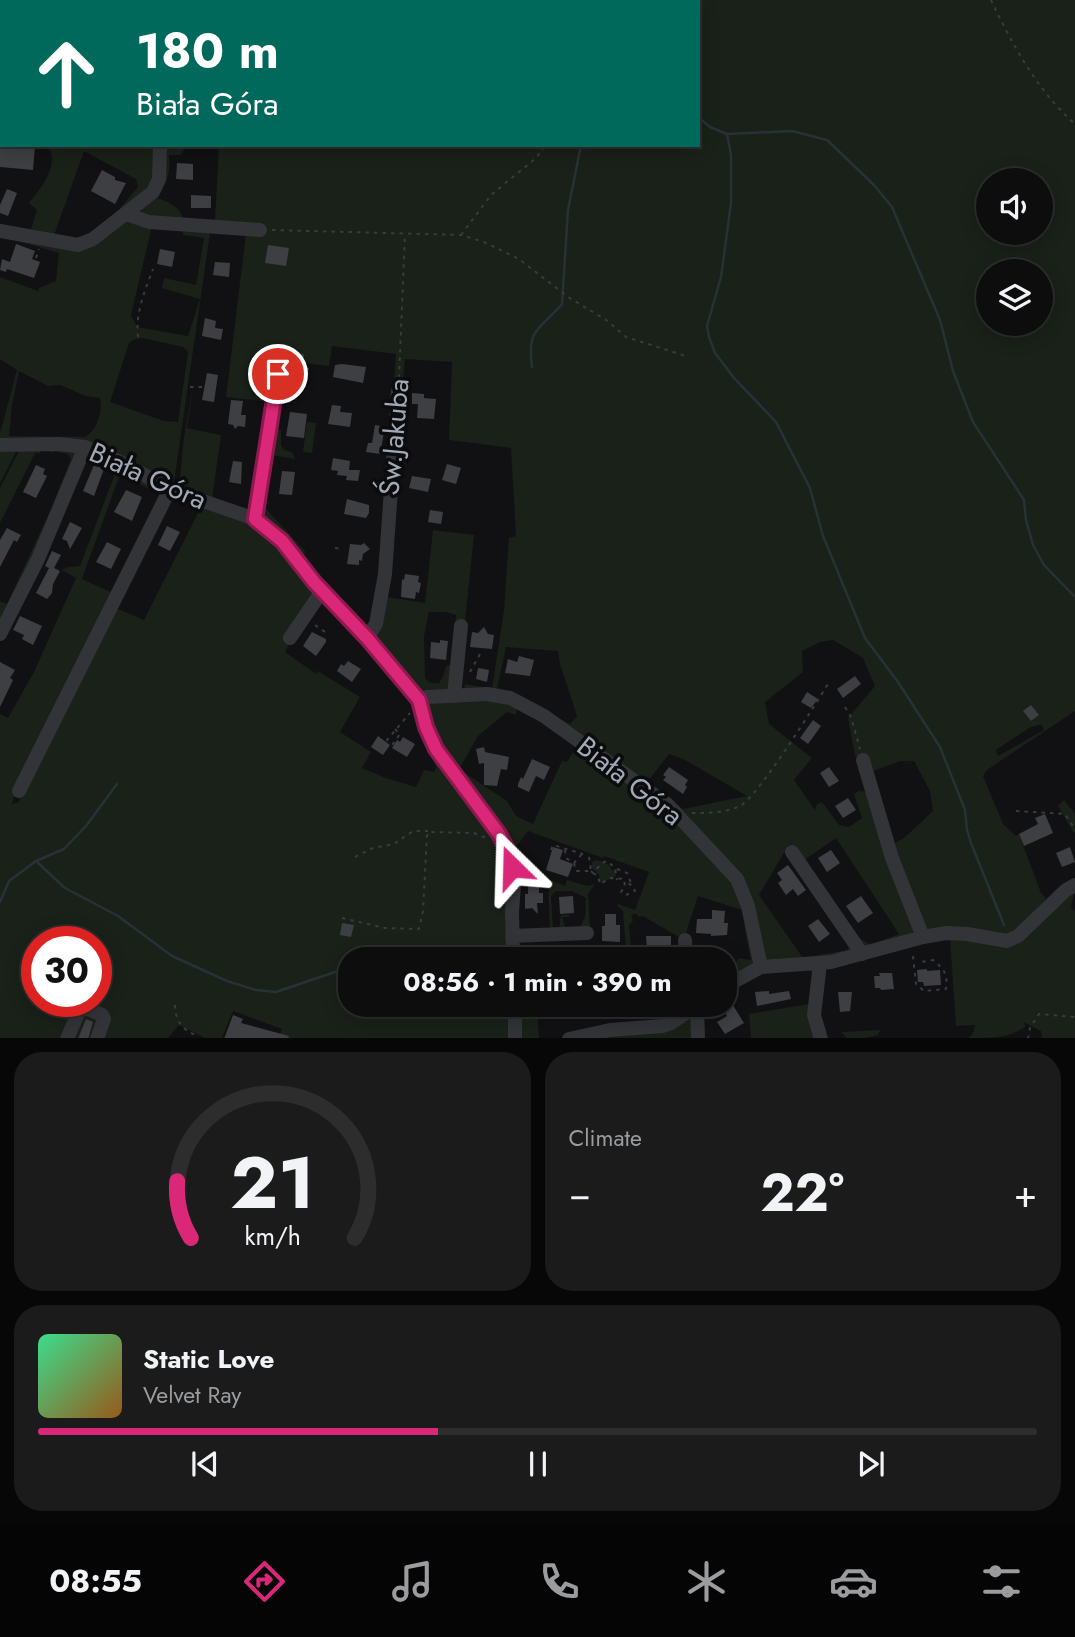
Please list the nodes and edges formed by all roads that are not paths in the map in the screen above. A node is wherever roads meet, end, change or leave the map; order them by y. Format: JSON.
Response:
{"nodes":[{"id":1,"x":160,"y":147,"type":"edge"},
{"id":2,"x":126,"y":214,"type":"junction"},
{"id":3,"x":260,"y":230,"type":"road end"},
{"id":4,"x":0,"y":231,"type":"edge"},
{"id":5,"x":280,"y":362,"type":"dead end"},
{"id":6,"x":398,"y":391,"type":"road end"},
{"id":7,"x":0,"y":445,"type":"edge"},
{"id":8,"x":85,"y":447,"type":"junction"},
{"id":9,"x":170,"y":489,"type":"junction"},
{"id":10,"x":255,"y":519,"type":"junction"},
{"id":11,"x":322,"y":591,"type":"junction"},
{"id":12,"x":461,"y":626,"type":"dead end"},
{"id":13,"x":0,"y":634,"type":"edge"},
{"id":14,"x":290,"y":638,"type":"dead end"},
{"id":15,"x":367,"y":638,"type":"junction"},
{"id":16,"x":454,"y":696,"type":"junction"},
{"id":17,"x":417,"y":705,"type":"junction"},
{"id":18,"x":863,"y":760,"type":"road end"},
{"id":19,"x":19,"y":791,"type":"dead end"},
{"id":20,"x":792,"y":852,"type":"dead end"},
{"id":21,"x":1075,"y":885,"type":"edge"},
{"id":22,"x":587,"y":933,"type":"dead end"},
{"id":23,"x":512,"y":936,"type":"junction"},
{"id":24,"x":923,"y":937,"type":"junction"},
{"id":25,"x":685,"y":940,"type":"dead end"},
{"id":26,"x":512,"y":947,"type":"edge"},
{"id":27,"x":685,"y":947,"type":"edge"},
{"id":28,"x":862,"y":954,"type":"junction"},
{"id":29,"x":820,"y":964,"type":"junction"},
{"id":30,"x":761,"y":967,"type":"junction"},
{"id":31,"x":737,"y":980,"type":"edge"},
{"id":32,"x":515,"y":1017,"type":"edge"},
{"id":33,"x":677,"y":1017,"type":"edge"},
{"id":34,"x":695,"y":1017,"type":"edge"},
{"id":35,"x":67,"y":1038,"type":"edge"},
{"id":36,"x":97,"y":1038,"type":"edge"},
{"id":37,"x":515,"y":1038,"type":"edge"},
{"id":38,"x":569,"y":1038,"type":"edge"},
{"id":39,"x":698,"y":1038,"type":"edge"},
{"id":40,"x":821,"y":1038,"type":"edge"}],
"edges":[{"from":1,"to":2,"type":"street"},
{"from":2,"to":3,"type":"street"},
{"from":2,"to":4,"type":"street"},
{"from":5,"to":10,"type":"street"},
{"from":6,"to":15,"type":"street","name":"Św.Jakuba"},
{"from":7,"to":8,"type":"street","name":"Biała Góra"},
{"from":8,"to":9,"type":"street","name":"Biała Góra"},
{"from":8,"to":13,"type":"street"},
{"from":9,"to":10,"type":"street","name":"Biała Góra"},
{"from":9,"to":19,"type":"street"},
{"from":10,"to":11,"type":"street","name":"Biała Góra"},
{"from":11,"to":14,"type":"street"},
{"from":11,"to":15,"type":"street","name":"Biała Góra"},
{"from":12,"to":16,"type":"street"},
{"from":15,"to":17,"type":"street","name":"Biała Góra"},
{"from":16,"to":17,"type":"street","name":"Biała Góra"},
{"from":16,"to":30,"type":"street","name":"Biała Góra"},
{"from":17,"to":23,"type":"street"},
{"from":18,"to":24,"type":"street"},
{"from":20,"to":28,"type":"street"},
{"from":21,"to":24,"type":"street"},
{"from":22,"to":23,"type":"street"},
{"from":23,"to":26,"type":"street"},
{"from":24,"to":28,"type":"street"},
{"from":25,"to":27,"type":"street"},
{"from":28,"to":29,"type":"street"},
{"from":29,"to":30,"type":"street"},
{"from":29,"to":40,"type":"street"},
{"from":30,"to":31,"type":"street"},
{"from":32,"to":37,"type":"street"},
{"from":33,"to":38,"type":"street"},
{"from":34,"to":39,"type":"street"},
{"from":35,"to":36,"type":"street"}]}
